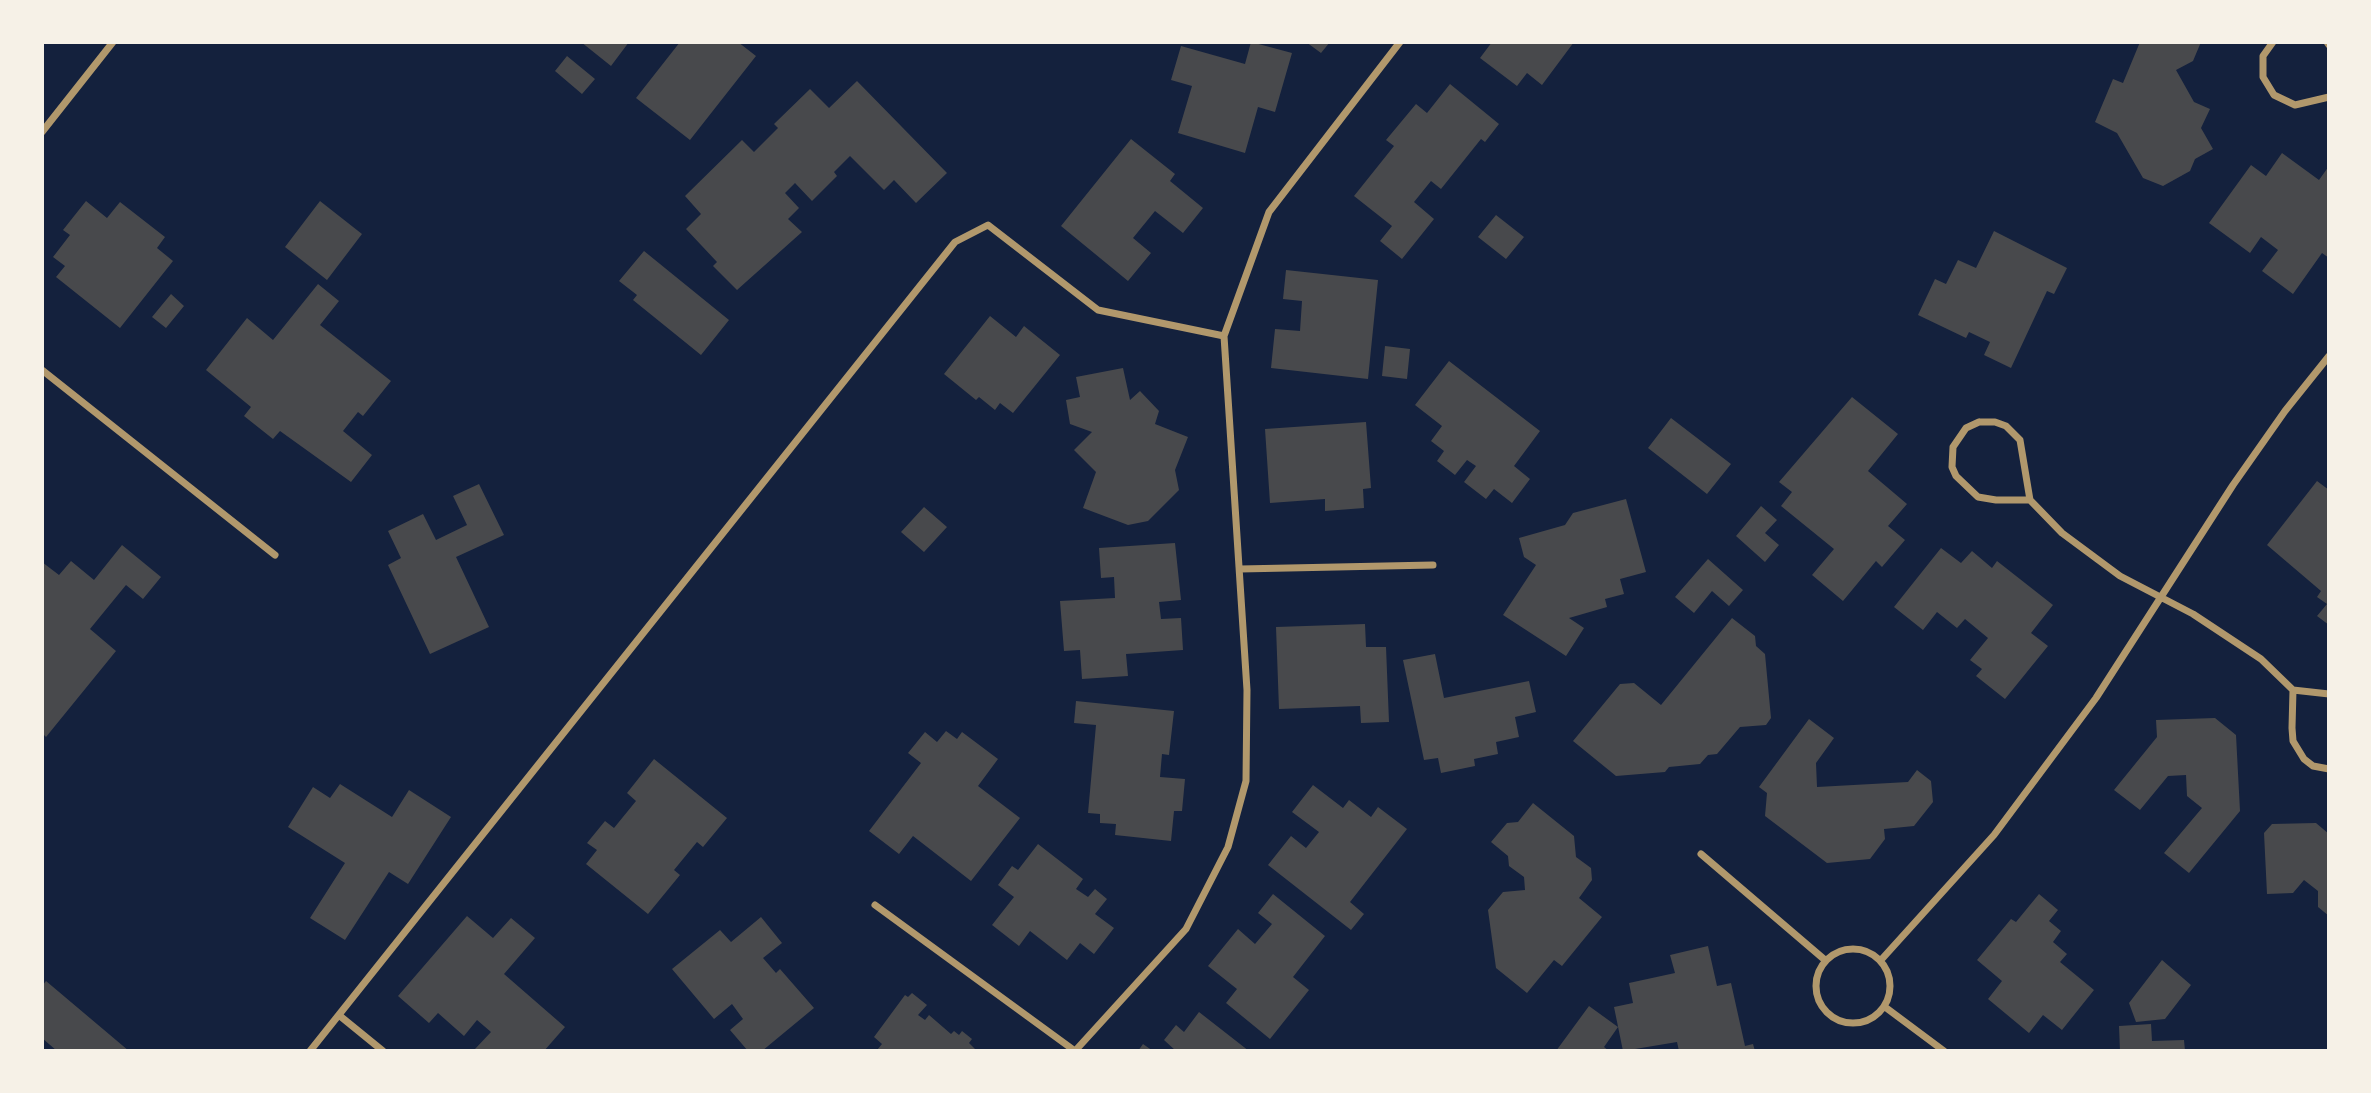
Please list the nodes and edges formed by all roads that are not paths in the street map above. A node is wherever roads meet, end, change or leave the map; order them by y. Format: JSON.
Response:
{"nodes":[{"id":1,"x":113,"y":42,"type":"edge"},
{"id":2,"x":1400,"y":42,"type":"edge"},
{"id":3,"x":2273,"y":42,"type":"edge"},
{"id":4,"x":2329,"y":97,"type":"edge"},
{"id":5,"x":42,"y":132,"type":"edge"},
{"id":6,"x":1224,"y":336,"type":"junction"},
{"id":7,"x":2329,"y":356,"type":"edge"},
{"id":8,"x":42,"y":370,"type":"edge"},
{"id":9,"x":2030,"y":500,"type":"junction"},
{"id":10,"x":275,"y":555,"type":"dead end"},
{"id":11,"x":1433,"y":565,"type":"dead end"},
{"id":12,"x":1240,"y":569,"type":"junction"},
{"id":13,"x":2163,"y":599,"type":"junction"},
{"id":14,"x":2293,"y":690,"type":"junction"},
{"id":15,"x":2329,"y":695,"type":"edge"},
{"id":16,"x":2329,"y":769,"type":"edge"},
{"id":17,"x":1701,"y":854,"type":"dead end"},
{"id":18,"x":876,"y":905,"type":"dead end"},
{"id":19,"x":1825,"y":960,"type":"junction"},
{"id":20,"x":1881,"y":960,"type":"junction"},
{"id":21,"x":1885,"y":1007,"type":"junction"},
{"id":22,"x":340,"y":1016,"type":"junction"},
{"id":23,"x":310,"y":1051,"type":"edge"},
{"id":24,"x":383,"y":1051,"type":"edge"},
{"id":25,"x":1075,"y":1051,"type":"edge"},
{"id":26,"x":1944,"y":1051,"type":"edge"}],
"edges":[{"from":1,"to":5,"type":"street"},
{"from":2,"to":6,"type":"street"},
{"from":3,"to":4,"type":"street"},
{"from":6,"to":12,"type":"street"},
{"from":6,"to":22,"type":"street"},
{"from":7,"to":13,"type":"street"},
{"from":8,"to":10,"type":"street"},
{"from":9,"to":9,"type":"street"},
{"from":9,"to":13,"type":"street"},
{"from":11,"to":12,"type":"street"},
{"from":12,"to":25,"type":"street"},
{"from":13,"to":14,"type":"street"},
{"from":13,"to":20,"type":"street"},
{"from":14,"to":15,"type":"street"},
{"from":14,"to":16,"type":"street"},
{"from":17,"to":19,"type":"street"},
{"from":18,"to":25,"type":"street"},
{"from":19,"to":20,"type":"street"},
{"from":19,"to":21,"type":"street"},
{"from":20,"to":21,"type":"street"},
{"from":21,"to":26,"type":"street"},
{"from":22,"to":23,"type":"street"},
{"from":22,"to":24,"type":"street"}]}
